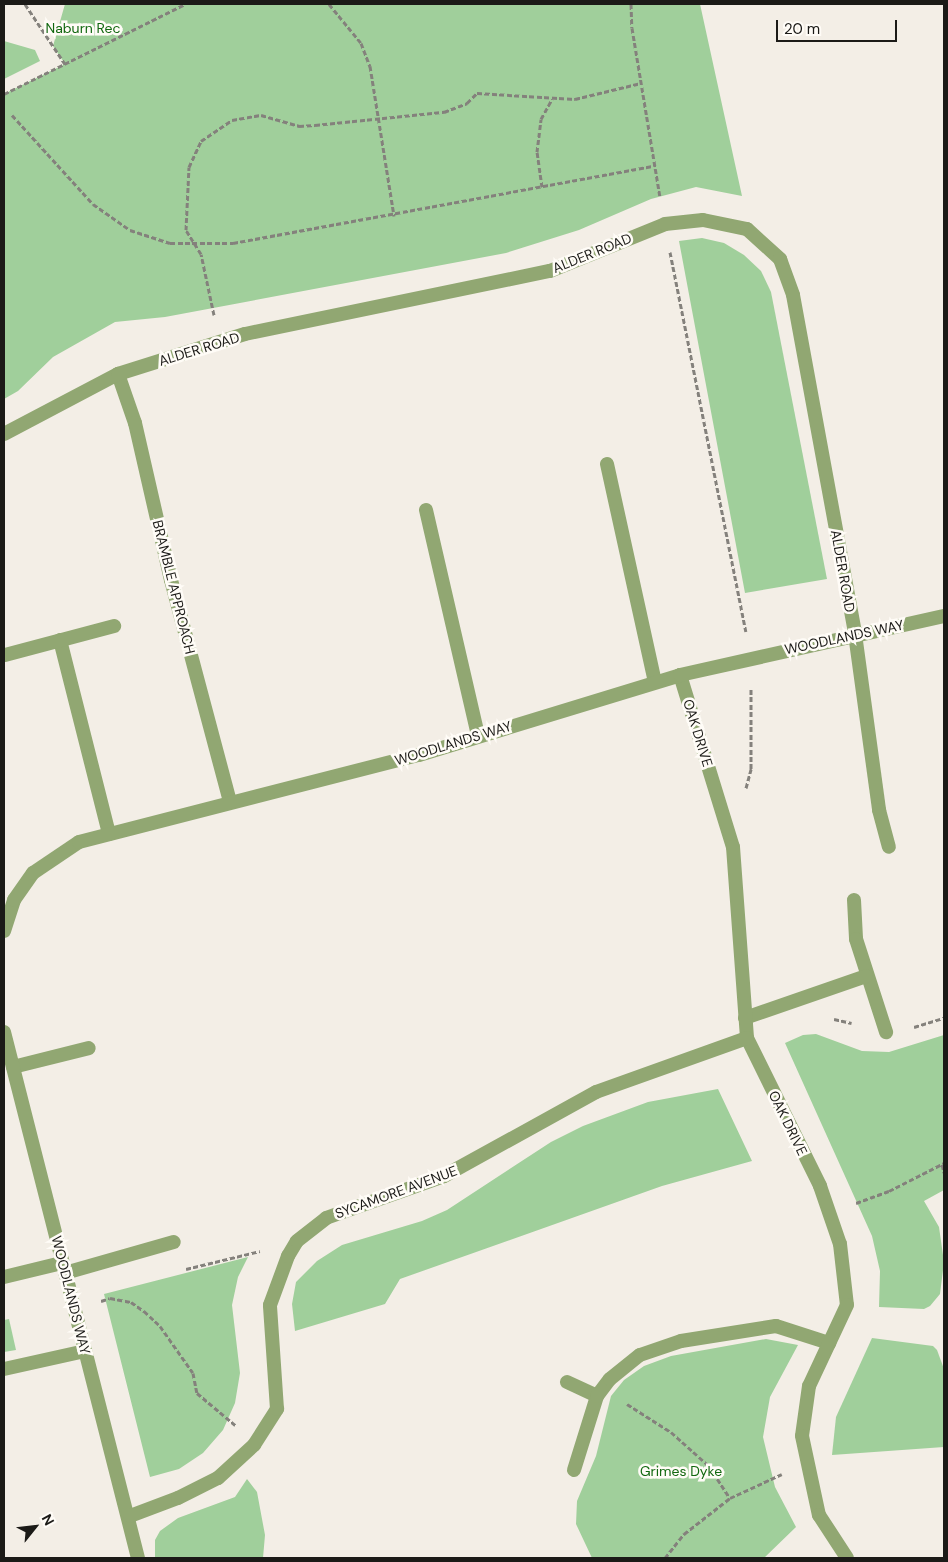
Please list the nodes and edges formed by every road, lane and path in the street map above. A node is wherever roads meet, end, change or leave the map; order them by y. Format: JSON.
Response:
{"nodes":[{"id":1,"x":25,"y":4,"type":"edge"},
{"id":2,"x":186,"y":4,"type":"edge"},
{"id":3,"x":329,"y":4,"type":"edge"},
{"id":4,"x":631,"y":4,"type":"edge"},
{"id":5,"x":65,"y":64,"type":"junction"},
{"id":6,"x":641,"y":83,"type":"junction"},
{"id":7,"x":4,"y":94,"type":"edge"},
{"id":8,"x":552,"y":99,"type":"junction"},
{"id":9,"x":12,"y":115,"type":"dead end"},
{"id":10,"x":378,"y":118,"type":"junction"},
{"id":11,"x":654,"y":166,"type":"junction"},
{"id":12,"x":542,"y":187,"type":"junction"},
{"id":13,"x":394,"y":216,"type":"junction"},
{"id":14,"x":665,"y":224,"type":"junction"},
{"id":15,"x":196,"y":244,"type":"junction"},
{"id":16,"x":219,"y":343,"type":"junction"},
{"id":17,"x":118,"y":374,"type":"junction"},
{"id":18,"x":4,"y":434,"type":"edge"},
{"id":19,"x":607,"y":464,"type":"dead end"},
{"id":20,"x":426,"y":510,"type":"dead end"},
{"id":21,"x":944,"y":616,"type":"edge"},
{"id":22,"x":114,"y":626,"type":"dead end"},
{"id":23,"x":855,"y":634,"type":"junction"},
{"id":24,"x":60,"y":640,"type":"junction"},
{"id":25,"x":5,"y":655,"type":"edge"},
{"id":26,"x":751,"y":658,"type":"junction"},
{"id":27,"x":680,"y":675,"type":"junction"},
{"id":28,"x":655,"y":682,"type":"junction"},
{"id":29,"x":478,"y":735,"type":"junction"},
{"id":30,"x":744,"y":798,"type":"dead end"},
{"id":31,"x":230,"y":801,"type":"junction"},
{"id":32,"x":109,"y":834,"type":"junction"},
{"id":33,"x":889,"y":847,"type":"dead end"},
{"id":34,"x":854,"y":900,"type":"dead end"},
{"id":35,"x":4,"y":931,"type":"edge"},
{"id":36,"x":866,"y":976,"type":"junction"},
{"id":37,"x":745,"y":1018,"type":"junction"},
{"id":38,"x":830,"y":1018,"type":"dead end"},
{"id":39,"x":944,"y":1018,"type":"edge"},
{"id":40,"x":4,"y":1032,"type":"edge"},
{"id":41,"x":886,"y":1032,"type":"junction"},
{"id":42,"x":747,"y":1038,"type":"junction"},
{"id":43,"x":89,"y":1048,"type":"dead end"},
{"id":44,"x":13,"y":1067,"type":"junction"},
{"id":45,"x":943,"y":1164,"type":"edge"},
{"id":46,"x":944,"y":1173,"type":"edge"},
{"id":47,"x":829,"y":1213,"type":"junction"},
{"id":48,"x":174,"y":1242,"type":"dead end"},
{"id":49,"x":64,"y":1268,"type":"junction"},
{"id":50,"x":4,"y":1277,"type":"edge"},
{"id":51,"x":74,"y":1311,"type":"junction"},
{"id":52,"x":829,"y":1343,"type":"junction"},
{"id":53,"x":85,"y":1351,"type":"junction"},
{"id":54,"x":4,"y":1369,"type":"edge"},
{"id":55,"x":566,"y":1382,"type":"dead end"},
{"id":56,"x":596,"y":1396,"type":"junction"},
{"id":57,"x":254,"y":1445,"type":"junction"},
{"id":58,"x":808,"y":1462,"type":"junction"},
{"id":59,"x":574,"y":1470,"type":"dead end"},
{"id":60,"x":730,"y":1498,"type":"junction"},
{"id":61,"x":130,"y":1516,"type":"junction"},
{"id":62,"x":138,"y":1558,"type":"edge"},
{"id":63,"x":665,"y":1558,"type":"edge"},
{"id":64,"x":847,"y":1558,"type":"edge"}],
"edges":[{"from":1,"to":5,"type":"path"},
{"from":2,"to":5,"type":"path"},
{"from":3,"to":10,"type":"path"},
{"from":4,"to":6,"type":"path"},
{"from":5,"to":7,"type":"path"},
{"from":6,"to":8,"type":"path"},
{"from":6,"to":11,"type":"path"},
{"from":8,"to":10,"type":"path"},
{"from":8,"to":12,"type":"path"},
{"from":9,"to":15,"type":"path"},
{"from":10,"to":13,"type":"path"},
{"from":10,"to":15,"type":"path"},
{"from":11,"to":12,"type":"path"},
{"from":11,"to":14,"type":"path"},
{"from":12,"to":13,"type":"path"},
{"from":13,"to":15,"type":"path"},
{"from":14,"to":16,"type":"street","name":"ALDER ROAD"},
{"from":14,"to":23,"type":"street","name":"ALDER ROAD"},
{"from":14,"to":26,"type":"path"},
{"from":15,"to":16,"type":"path"},
{"from":16,"to":17,"type":"street","name":"ALDER ROAD"},
{"from":17,"to":18,"type":"street","name":"ALDER ROAD"},
{"from":17,"to":31,"type":"street","name":"BRAMBLE APPROACH"},
{"from":19,"to":28,"type":"street"},
{"from":20,"to":29,"type":"street"},
{"from":21,"to":23,"type":"street","name":"WOODLANDS WAY"},
{"from":22,"to":24,"type":"street"},
{"from":23,"to":26,"type":"street","name":"WOODLANDS WAY"},
{"from":23,"to":33,"type":"street","name":"ALDER ROAD"},
{"from":24,"to":25,"type":"street"},
{"from":24,"to":32,"type":"street"},
{"from":26,"to":27,"type":"street","name":"WOODLANDS WAY"},
{"from":26,"to":30,"type":"path"},
{"from":27,"to":28,"type":"street","name":"WOODLANDS WAY"},
{"from":27,"to":37,"type":"street","name":"OAK DRIVE"},
{"from":28,"to":29,"type":"street","name":"WOODLANDS WAY"},
{"from":29,"to":31,"type":"street","name":"WOODLANDS WAY"},
{"from":31,"to":32,"type":"street","name":"WOODLANDS WAY"},
{"from":32,"to":35,"type":"street","name":"WOODLANDS WAY"},
{"from":34,"to":36,"type":"street"},
{"from":36,"to":37,"type":"street"},
{"from":36,"to":41,"type":"street"},
{"from":37,"to":42,"type":"street","name":"OAK DRIVE"},
{"from":38,"to":41,"type":"path"},
{"from":39,"to":41,"type":"path"},
{"from":40,"to":44,"type":"street","name":"WOODLANDS WAY"},
{"from":42,"to":47,"type":"street","name":"OAK DRIVE"},
{"from":42,"to":57,"type":"street","name":"SYCAMORE AVENUE"},
{"from":43,"to":44,"type":"street"},
{"from":44,"to":49,"type":"street","name":"WOODLANDS WAY"},
{"from":45,"to":46,"type":"path"},
{"from":45,"to":47,"type":"path"},
{"from":47,"to":52,"type":"street","name":"OAK DRIVE"},
{"from":48,"to":49,"type":"street"},
{"from":49,"to":50,"type":"street"},
{"from":49,"to":51,"type":"street","name":"WOODLANDS WAY"},
{"from":51,"to":53,"type":"street","name":"WOODLANDS WAY"},
{"from":51,"to":57,"type":"path"},
{"from":52,"to":56,"type":"street"},
{"from":52,"to":58,"type":"street","name":"OAK DRIVE"},
{"from":53,"to":54,"type":"street"},
{"from":53,"to":61,"type":"street","name":"WOODLANDS WAY"},
{"from":55,"to":56,"type":"street"},
{"from":56,"to":59,"type":"street"},
{"from":56,"to":60,"type":"path"},
{"from":57,"to":61,"type":"street","name":"SYCAMORE AVENUE"},
{"from":58,"to":60,"type":"path"},
{"from":58,"to":64,"type":"street","name":"OAK DRIVE"},
{"from":60,"to":63,"type":"path"},
{"from":61,"to":62,"type":"street","name":"WOODLANDS WAY"}]}
